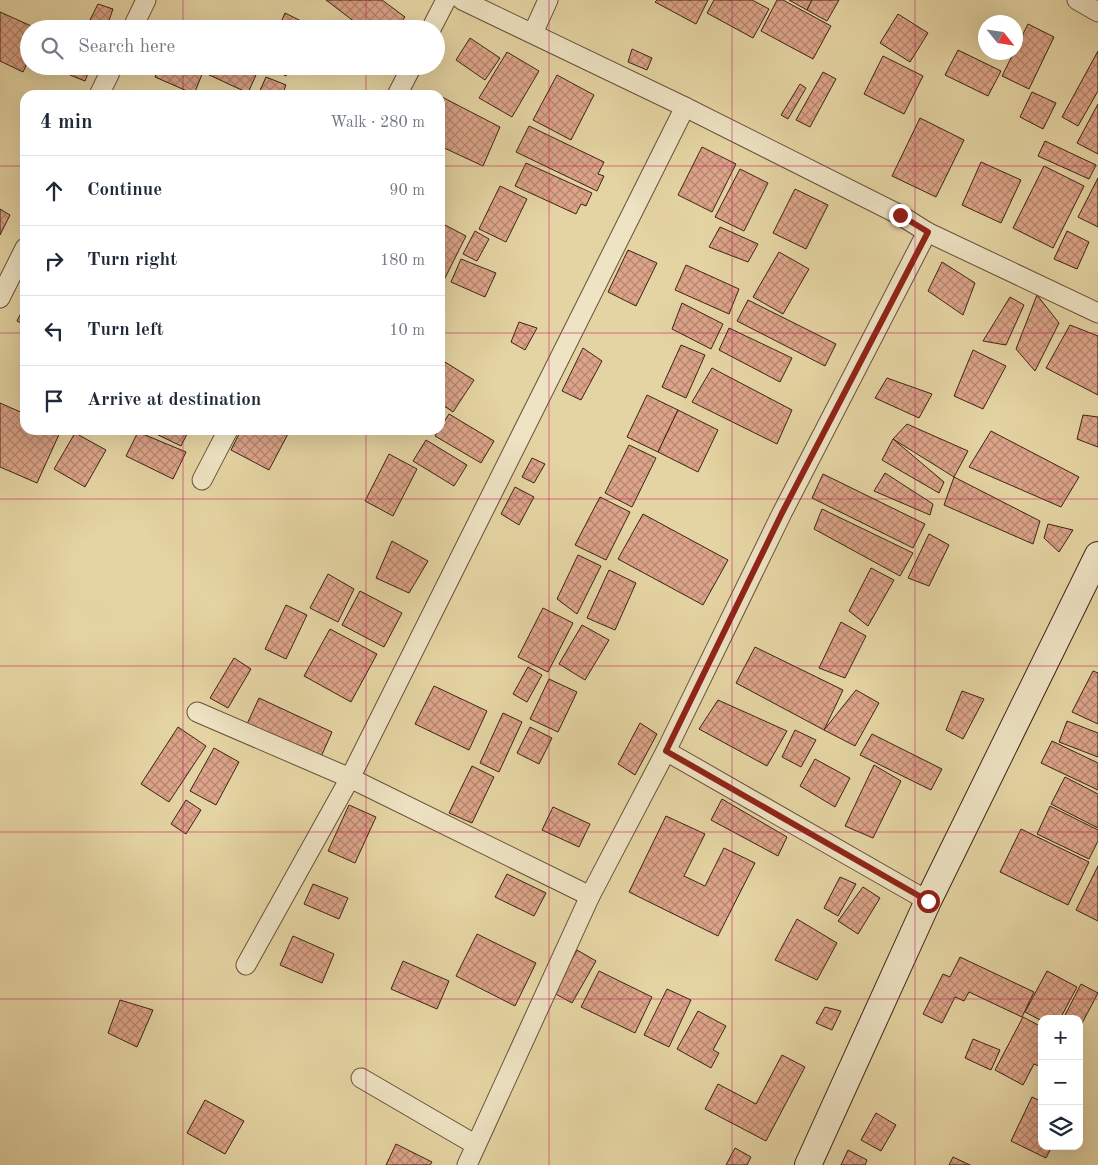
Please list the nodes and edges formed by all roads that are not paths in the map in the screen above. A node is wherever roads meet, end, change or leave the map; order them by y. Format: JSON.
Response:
{"nodes":[{"id":1,"x":146,"y":0,"type":"edge"},
{"id":2,"x":446,"y":0,"type":"edge"},
{"id":3,"x":462,"y":0,"type":"edge"},
{"id":4,"x":548,"y":0,"type":"edge"},
{"id":5,"x":1077,"y":0,"type":"edge"},
{"id":6,"x":1098,"y":12,"type":"edge"},
{"id":7,"x":136,"y":20,"type":"edge"},
{"id":8,"x":436,"y":20,"type":"edge"},
{"id":9,"x":533,"y":34,"type":"junction"},
{"id":10,"x":109,"y":75,"type":"edge"},
{"id":11,"x":407,"y":75,"type":"edge"},
{"id":12,"x":101,"y":90,"type":"edge"},
{"id":13,"x":400,"y":90,"type":"edge"},
{"id":14,"x":685,"y":107,"type":"junction"},
{"id":15,"x":928,"y":232,"type":"junction"},
{"id":16,"x":20,"y":257,"type":"edge"},
{"id":17,"x":2,"y":289,"type":"edge"},
{"id":18,"x":1098,"y":313,"type":"edge"},
{"id":19,"x":225,"y":435,"type":"edge"},
{"id":20,"x":202,"y":480,"type":"dead end"},
{"id":21,"x":1098,"y":558,"type":"edge"},
{"id":22,"x":197,"y":712,"type":"dead end"},
{"id":23,"x":666,"y":751,"type":"junction"},
{"id":24,"x":350,"y":778,"type":"junction"},
{"id":25,"x":590,"y":896,"type":"junction"},
{"id":26,"x":928,"y":901,"type":"junction"},
{"id":27,"x":246,"y":965,"type":"dead end"},
{"id":28,"x":361,"y":1078,"type":"dead end"},
{"id":29,"x":476,"y":1145,"type":"junction"},
{"id":30,"x":467,"y":1165,"type":"edge"},
{"id":31,"x":808,"y":1165,"type":"edge"}],
"edges":[{"from":1,"to":7,"type":"street"},
{"from":2,"to":8,"type":"street"},
{"from":3,"to":9,"type":"street"},
{"from":4,"to":9,"type":"street"},
{"from":5,"to":6,"type":"street"},
{"from":9,"to":14,"type":"street"},
{"from":10,"to":12,"type":"street"},
{"from":11,"to":13,"type":"street"},
{"from":14,"to":15,"type":"street"},
{"from":14,"to":24,"type":"street"},
{"from":15,"to":18,"type":"street"},
{"from":15,"to":23,"type":"street"},
{"from":16,"to":17,"type":"street"},
{"from":19,"to":20,"type":"street"},
{"from":21,"to":26,"type":"street"},
{"from":22,"to":24,"type":"street"},
{"from":23,"to":25,"type":"street"},
{"from":23,"to":26,"type":"street"},
{"from":24,"to":25,"type":"street"},
{"from":24,"to":27,"type":"street"},
{"from":25,"to":29,"type":"street"},
{"from":26,"to":31,"type":"street"},
{"from":28,"to":29,"type":"street"},
{"from":29,"to":30,"type":"street"}]}
